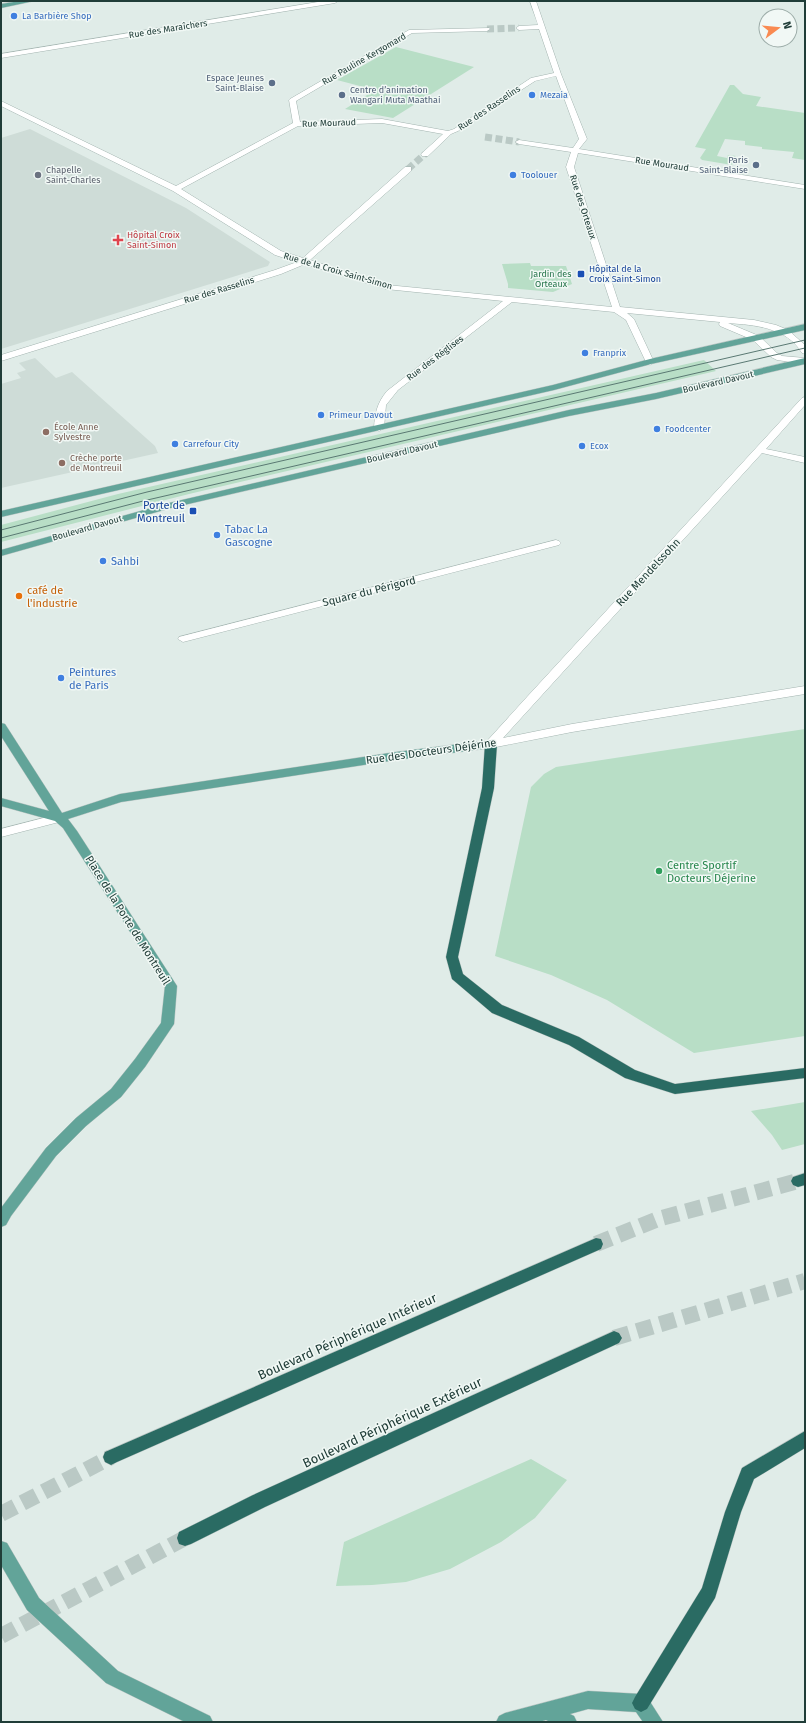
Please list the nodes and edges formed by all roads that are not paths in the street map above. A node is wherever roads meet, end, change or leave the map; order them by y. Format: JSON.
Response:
{"nodes":[{"id":1,"x":31,"y":1,"type":"edge"},
{"id":2,"x":335,"y":1,"type":"edge"},
{"id":3,"x":533,"y":1,"type":"edge"},
{"id":4,"x":1,"y":6,"type":"edge"},
{"id":5,"x":519,"y":28,"type":"tunnel mouth"},
{"id":6,"x":543,"y":28,"type":"junction"},
{"id":7,"x":487,"y":29,"type":"tunnel mouth"},
{"id":8,"x":1,"y":56,"type":"edge"},
{"id":9,"x":558,"y":74,"type":"junction"},
{"id":10,"x":2,"y":104,"type":"edge"},
{"id":11,"x":297,"y":124,"type":"junction"},
{"id":12,"x":449,"y":133,"type":"junction"},
{"id":13,"x":519,"y":142,"type":"tunnel mouth"},
{"id":14,"x":575,"y":150,"type":"junction"},
{"id":15,"x":425,"y":154,"type":"tunnel mouth"},
{"id":16,"x":408,"y":169,"type":"tunnel mouth"},
{"id":17,"x":805,"y":187,"type":"edge"},
{"id":18,"x":176,"y":189,"type":"junction"},
{"id":19,"x":303,"y":262,"type":"junction"},
{"id":20,"x":511,"y":299,"type":"junction"},
{"id":21,"x":617,"y":310,"type":"junction"},
{"id":22,"x":711,"y":319,"type":"junction"},
{"id":23,"x":805,"y":327,"type":"edge"},
{"id":24,"x":784,"y":332,"type":"junction"},
{"id":25,"x":756,"y":338,"type":"junction"},
{"id":26,"x":805,"y":351,"type":"edge"},
{"id":27,"x":1,"y":358,"type":"edge"},
{"id":28,"x":805,"y":361,"type":"edge"},
{"id":29,"x":650,"y":362,"type":"junction"},
{"id":30,"x":805,"y":400,"type":"edge"},
{"id":31,"x":379,"y":428,"type":"junction"},
{"id":32,"x":760,"y":450,"type":"junction"},
{"id":33,"x":805,"y":460,"type":"edge"},
{"id":34,"x":1,"y":514,"type":"edge"},
{"id":35,"x":556,"y":543,"type":"dead end"},
{"id":36,"x":1,"y":553,"type":"edge"},
{"id":37,"x":183,"y":640,"type":"dead end"},
{"id":38,"x":805,"y":690,"type":"edge"},
{"id":39,"x":1,"y":727,"type":"edge"},
{"id":40,"x":491,"y":744,"type":"junction"},
{"id":41,"x":1,"y":802,"type":"edge"},
{"id":42,"x":59,"y":818,"type":"junction"},
{"id":43,"x":1,"y":833,"type":"edge"},
{"id":44,"x":805,"y":1074,"type":"edge"},
{"id":45,"x":1,"y":1221,"type":"edge"},
{"id":46,"x":596,"y":1244,"type":"tunnel mouth"},
{"id":47,"x":614,"y":1338,"type":"tunnel mouth"},
{"id":48,"x":805,"y":1439,"type":"edge"},
{"id":49,"x":111,"y":1457,"type":"tunnel mouth"},
{"id":50,"x":185,"y":1538,"type":"tunnel mouth"},
{"id":51,"x":1,"y":1550,"type":"edge"},
{"id":52,"x":641,"y":1703,"type":"junction"},
{"id":53,"x":546,"y":1710,"type":"junction"},
{"id":54,"x":204,"y":1722,"type":"edge"},
{"id":55,"x":505,"y":1722,"type":"edge"},
{"id":56,"x":568,"y":1722,"type":"edge"},
{"id":57,"x":654,"y":1722,"type":"edge"}],
"edges":[{"from":1,"to":4,"type":"main road"},
{"from":2,"to":8,"type":"street","name":"Rue des Maraîchers"},
{"from":3,"to":6,"type":"street","name":"Rue des Orteaux"},
{"from":5,"to":6,"type":"street"},
{"from":6,"to":9,"type":"street","name":"Rue des Orteaux"},
{"from":7,"to":11,"type":"street","name":"Rue Pauline Kergomard"},
{"from":9,"to":12,"type":"street","name":"Rue des Rasselins"},
{"from":9,"to":14,"type":"street","name":"Rue des Orteaux"},
{"from":10,"to":18,"type":"street","name":"Rue de la Croix Saint-Simon"},
{"from":11,"to":12,"type":"street","name":"Rue Mouraud"},
{"from":11,"to":18,"type":"street","name":"Rue Mouraud"},
{"from":12,"to":15,"type":"street","name":"Rue des Rasselins"},
{"from":13,"to":14,"type":"street","name":"Rue Mouraud"},
{"from":14,"to":17,"type":"street","name":"Rue Mouraud"},
{"from":14,"to":21,"type":"street","name":"Rue des Orteaux"},
{"from":16,"to":19,"type":"street","name":"Rue des Rasselins"},
{"from":18,"to":19,"type":"street","name":"Rue de la Croix Saint-Simon"},
{"from":19,"to":20,"type":"street","name":"Rue de la Croix Saint-Simon"},
{"from":19,"to":27,"type":"street","name":"Rue des Rasselins"},
{"from":20,"to":21,"type":"street","name":"Rue de la Croix Saint-Simon"},
{"from":20,"to":31,"type":"street","name":"Rue des Réglises"},
{"from":21,"to":22,"type":"street","name":"Rue de la Croix Saint-Simon"},
{"from":21,"to":29,"type":"street"},
{"from":22,"to":24,"type":"street","name":"Rue de la Croix Saint-Simon"},
{"from":22,"to":25,"type":"street"},
{"from":23,"to":24,"type":"main road"},
{"from":24,"to":25,"type":"main road"},
{"from":24,"to":26,"type":"street"},
{"from":25,"to":28,"type":"street"},
{"from":25,"to":29,"type":"main road"},
{"from":28,"to":36,"type":"main road","name":"Boulevard Davout"},
{"from":29,"to":31,"type":"main road"},
{"from":30,"to":32,"type":"street","name":"Rue Mendelssohn"},
{"from":31,"to":34,"type":"main road"},
{"from":32,"to":33,"type":"street"},
{"from":32,"to":40,"type":"street","name":"Rue Mendelssohn"},
{"from":35,"to":37,"type":"street","name":"Square du Périgord"},
{"from":38,"to":40,"type":"street","name":"Rue des Docteurs Déjérine"},
{"from":39,"to":42,"type":"main road","name":"Place de la Porte de Montreuil"},
{"from":40,"to":42,"type":"main road","name":"Rue des Docteurs Déjérine"},
{"from":40,"to":44,"type":"highway"},
{"from":41,"to":42,"type":"main road"},
{"from":42,"to":43,"type":"street"},
{"from":42,"to":45,"type":"main road","name":"Place de la Porte de Montreuil"},
{"from":46,"to":49,"type":"highway","name":"Boulevard Périphérique Intérieur"},
{"from":47,"to":50,"type":"highway","name":"Boulevard Périphérique Extérieur"},
{"from":48,"to":52,"type":"highway"},
{"from":51,"to":54,"type":"main road"},
{"from":52,"to":53,"type":"main road"},
{"from":52,"to":57,"type":"main road"},
{"from":53,"to":55,"type":"main road"},
{"from":53,"to":56,"type":"main road"}]}
